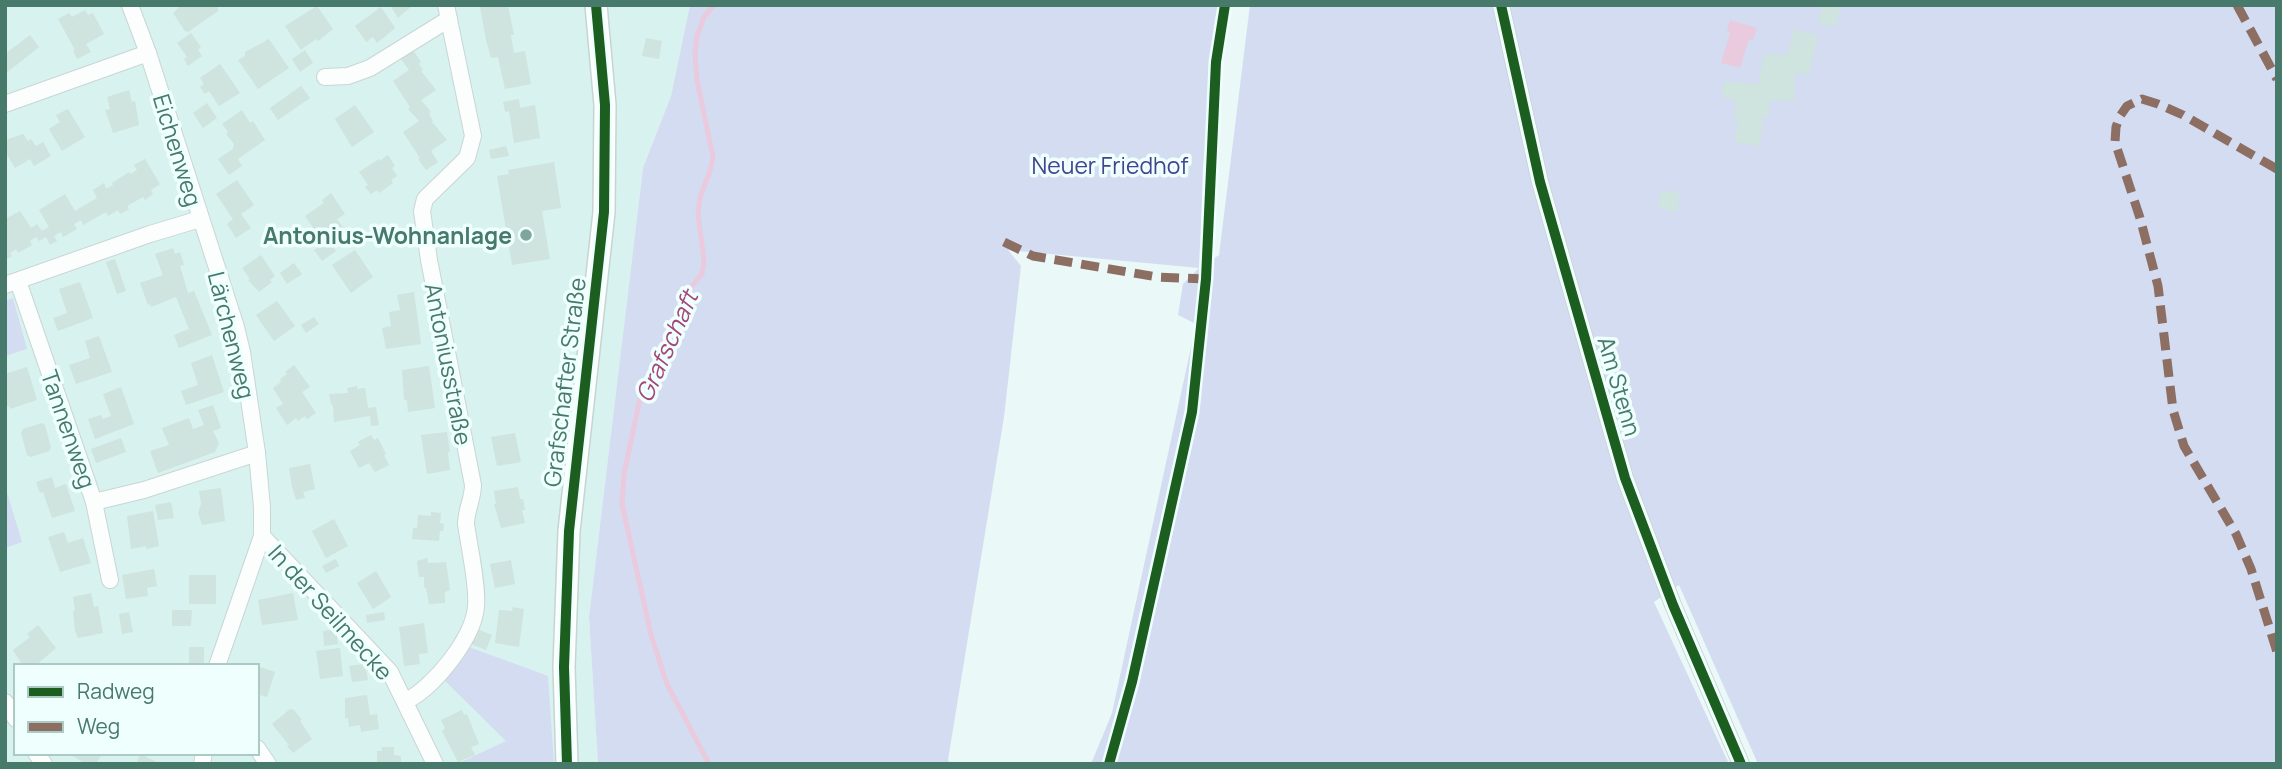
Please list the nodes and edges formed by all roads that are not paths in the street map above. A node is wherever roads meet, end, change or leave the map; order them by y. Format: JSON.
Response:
{"nodes":[{"id":1,"x":130,"y":5,"type":"edge"},
{"id":2,"x":596,"y":5,"type":"edge"},
{"id":3,"x":1500,"y":5,"type":"edge"},
{"id":4,"x":448,"y":12,"type":"edge"},
{"id":5,"x":148,"y":52,"type":"junction"},
{"id":6,"x":325,"y":77,"type":"dead end"},
{"id":7,"x":5,"y":104,"type":"edge"},
{"id":8,"x":200,"y":219,"type":"junction"},
{"id":9,"x":12,"y":283,"type":"edge"},
{"id":10,"x":257,"y":453,"type":"junction"},
{"id":11,"x":94,"y":502,"type":"junction"},
{"id":12,"x":262,"y":536,"type":"junction"},
{"id":13,"x":110,"y":580,"type":"dead end"},
{"id":14,"x":218,"y":664,"type":"edge"},
{"id":15,"x":406,"y":701,"type":"junction"},
{"id":16,"x":435,"y":764,"type":"edge"},
{"id":17,"x":567,"y":764,"type":"edge"},
{"id":18,"x":1741,"y":764,"type":"edge"}],
"edges":[{"from":1,"to":5,"type":"street","name":"Eichenweg"},
{"from":2,"to":17,"type":"street","name":"Grafschafter Straße"},
{"from":3,"to":18,"type":"street","name":"Am Stenn"},
{"from":4,"to":6,"type":"street","name":"Antoniusstraße"},
{"from":4,"to":15,"type":"street","name":"Antoniusstraße"},
{"from":5,"to":7,"type":"street"},
{"from":5,"to":8,"type":"street","name":"Eichenweg"},
{"from":8,"to":9,"type":"street","name":"Eichenweg"},
{"from":8,"to":10,"type":"street","name":"Lärchenweg"},
{"from":9,"to":11,"type":"street","name":"Tannenweg"},
{"from":10,"to":11,"type":"street"},
{"from":10,"to":12,"type":"street","name":"Lärchenweg"},
{"from":11,"to":13,"type":"street","name":"Tannenweg"},
{"from":12,"to":14,"type":"street","name":"Lärchenweg"},
{"from":12,"to":15,"type":"street","name":"In der Seilmecke"},
{"from":15,"to":16,"type":"street","name":"In der Seilmecke"}]}
